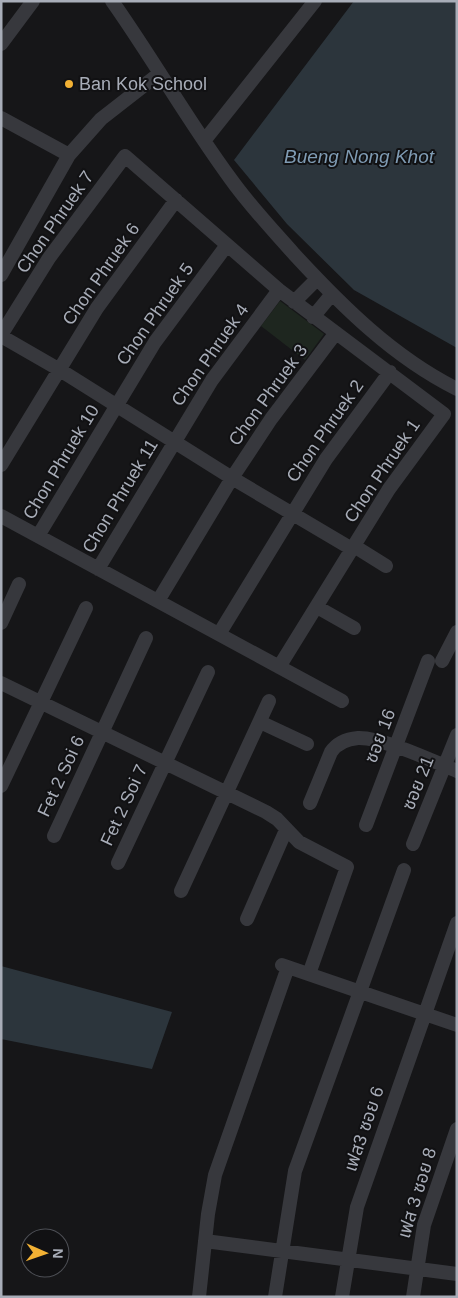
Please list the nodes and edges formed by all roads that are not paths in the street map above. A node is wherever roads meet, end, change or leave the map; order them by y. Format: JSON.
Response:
{"nodes":[{"id":1,"x":33,"y":1,"type":"edge"},
{"id":2,"x":112,"y":1,"type":"edge"},
{"id":3,"x":315,"y":1,"type":"edge"},
{"id":4,"x":1,"y":44,"type":"edge"},
{"id":5,"x":160,"y":73,"type":"junction"},
{"id":6,"x":1,"y":118,"type":"edge"},
{"id":7,"x":204,"y":141,"type":"junction"},
{"id":8,"x":70,"y":155,"type":"junction"},
{"id":9,"x":176,"y":200,"type":"junction"},
{"id":10,"x":227,"y":245,"type":"junction"},
{"id":11,"x":2,"y":272,"type":"edge"},
{"id":12,"x":317,"y":279,"type":"junction"},
{"id":13,"x":279,"y":290,"type":"junction"},
{"id":14,"x":332,"y":294,"type":"junction"},
{"id":15,"x":294,"y":302,"type":"junction"},
{"id":16,"x":313,"y":317,"type":"junction"},
{"id":17,"x":2,"y":332,"type":"edge"},
{"id":18,"x":336,"y":334,"type":"junction"},
{"id":19,"x":60,"y":370,"type":"junction"},
{"id":20,"x":390,"y":372,"type":"junction"},
{"id":21,"x":457,"y":388,"type":"edge"},
{"id":22,"x":116,"y":407,"type":"junction"},
{"id":23,"x":174,"y":443,"type":"junction"},
{"id":24,"x":1,"y":465,"type":"edge"},
{"id":25,"x":232,"y":478,"type":"junction"},
{"id":26,"x":292,"y":512,"type":"junction"},
{"id":27,"x":1,"y":516,"type":"edge"},
{"id":28,"x":38,"y":536,"type":"junction"},
{"id":29,"x":353,"y":547,"type":"junction"},
{"id":30,"x":386,"y":566,"type":"dead end"},
{"id":31,"x":98,"y":569,"type":"junction"},
{"id":32,"x":19,"y":584,"type":"dead end"},
{"id":33,"x":158,"y":601,"type":"junction"},
{"id":34,"x":317,"y":607,"type":"junction"},
{"id":35,"x":86,"y":608,"type":"dead end"},
{"id":36,"x":1,"y":623,"type":"edge"},
{"id":37,"x":354,"y":628,"type":"dead end"},
{"id":38,"x":457,"y":632,"type":"edge"},
{"id":39,"x":219,"y":634,"type":"junction"},
{"id":40,"x":146,"y":638,"type":"dead end"},
{"id":41,"x":279,"y":667,"type":"junction"},
{"id":42,"x":208,"y":672,"type":"dead end"},
{"id":43,"x":1,"y":683,"type":"edge"},
{"id":44,"x":269,"y":701,"type":"dead end"},
{"id":45,"x":342,"y":701,"type":"dead end"},
{"id":46,"x":40,"y":702,"type":"junction"},
{"id":47,"x":260,"y":722,"type":"junction"},
{"id":48,"x":103,"y":732,"type":"junction"},
{"id":49,"x":457,"y":735,"type":"edge"},
{"id":50,"x":307,"y":744,"type":"dead end"},
{"id":51,"x":395,"y":748,"type":"junction"},
{"id":52,"x":165,"y":762,"type":"junction"},
{"id":53,"x":451,"y":769,"type":"edge"},
{"id":54,"x":1,"y":786,"type":"edge"},
{"id":55,"x":227,"y":792,"type":"junction"},
{"id":56,"x":310,"y":803,"type":"dead end"},
{"id":57,"x":366,"y":825,"type":"dead end"},
{"id":58,"x":286,"y":830,"type":"junction"},
{"id":59,"x":54,"y":836,"type":"dead end"},
{"id":60,"x":413,"y":844,"type":"dead end"},
{"id":61,"x":118,"y":863,"type":"dead end"},
{"id":62,"x":404,"y":870,"type":"dead end"},
{"id":63,"x":181,"y":891,"type":"dead end"},
{"id":64,"x":247,"y":919,"type":"dead end"},
{"id":65,"x":457,"y":923,"type":"edge"},
{"id":66,"x":309,"y":974,"type":"junction"},
{"id":67,"x":358,"y":991,"type":"junction"},
{"id":68,"x":424,"y":1014,"type":"junction"},
{"id":69,"x":457,"y":1025,"type":"edge"},
{"id":70,"x":457,"y":1129,"type":"edge"},
{"id":71,"x":204,"y":1242,"type":"junction"},
{"id":72,"x":282,"y":1251,"type":"junction"},
{"id":73,"x":349,"y":1260,"type":"junction"},
{"id":74,"x":416,"y":1268,"type":"junction"},
{"id":75,"x":457,"y":1274,"type":"edge"},
{"id":76,"x":199,"y":1297,"type":"edge"},
{"id":77,"x":275,"y":1297,"type":"edge"},
{"id":78,"x":342,"y":1297,"type":"edge"},
{"id":79,"x":413,"y":1297,"type":"edge"}],
"edges":[{"from":1,"to":4,"type":"street"},
{"from":2,"to":5,"type":"street"},
{"from":3,"to":7,"type":"street"},
{"from":5,"to":7,"type":"street"},
{"from":5,"to":8,"type":"street"},
{"from":6,"to":8,"type":"street"},
{"from":7,"to":12,"type":"street"},
{"from":8,"to":11,"type":"street"},
{"from":9,"to":10,"type":"street"},
{"from":9,"to":17,"type":"street","name":"Chon Phruek 7"},
{"from":9,"to":19,"type":"street","name":"Chon Phruek 6"},
{"from":10,"to":13,"type":"street"},
{"from":10,"to":22,"type":"street","name":"Chon Phruek 5"},
{"from":12,"to":14,"type":"street"},
{"from":12,"to":15,"type":"street"},
{"from":13,"to":15,"type":"street"},
{"from":13,"to":23,"type":"street","name":"Chon Phruek 4"},
{"from":14,"to":16,"type":"street"},
{"from":14,"to":21,"type":"street"},
{"from":15,"to":16,"type":"street"},
{"from":16,"to":18,"type":"street"},
{"from":17,"to":19,"type":"street"},
{"from":18,"to":20,"type":"street"},
{"from":18,"to":25,"type":"street","name":"Chon Phruek 3"},
{"from":19,"to":22,"type":"street"},
{"from":19,"to":24,"type":"street","name":"Chon Phruek 6"},
{"from":20,"to":26,"type":"street","name":"Chon Phruek 2"},
{"from":20,"to":29,"type":"street","name":"Chon Phruek 1"},
{"from":22,"to":23,"type":"street"},
{"from":22,"to":28,"type":"street","name":"Chon Phruek 10"},
{"from":23,"to":25,"type":"street"},
{"from":23,"to":31,"type":"street","name":"Chon Phruek 11"},
{"from":25,"to":26,"type":"street"},
{"from":25,"to":33,"type":"street","name":"Chon Phruek 3"},
{"from":26,"to":29,"type":"street"},
{"from":26,"to":39,"type":"street","name":"Chon Phruek 2"},
{"from":27,"to":28,"type":"street"},
{"from":28,"to":31,"type":"street"},
{"from":29,"to":30,"type":"street"},
{"from":29,"to":34,"type":"street","name":"Chon Phruek 1"},
{"from":31,"to":33,"type":"street"},
{"from":32,"to":36,"type":"street"},
{"from":33,"to":39,"type":"street"},
{"from":34,"to":37,"type":"street"},
{"from":34,"to":41,"type":"street","name":"Chon Phruek 1"},
{"from":35,"to":46,"type":"street"},
{"from":38,"to":51,"type":"street","name":"ซอย 16"},
{"from":39,"to":41,"type":"street"},
{"from":40,"to":48,"type":"street","name":"Fet 2 Soi 6"},
{"from":41,"to":45,"type":"street"},
{"from":42,"to":52,"type":"street","name":"Fet 2 Soi 7"},
{"from":43,"to":46,"type":"street"},
{"from":44,"to":47,"type":"street"},
{"from":46,"to":48,"type":"street"},
{"from":46,"to":54,"type":"street"},
{"from":47,"to":50,"type":"street"},
{"from":47,"to":55,"type":"street"},
{"from":48,"to":52,"type":"street"},
{"from":48,"to":59,"type":"street","name":"Fet 2 Soi 6"},
{"from":49,"to":53,"type":"street","name":"ซอย 21"},
{"from":51,"to":53,"type":"street"},
{"from":51,"to":56,"type":"street"},
{"from":51,"to":57,"type":"street","name":"ซอย 16"},
{"from":52,"to":55,"type":"street"},
{"from":52,"to":61,"type":"street","name":"Fet 2 Soi 7"},
{"from":53,"to":60,"type":"street","name":"ซอย 21"},
{"from":55,"to":58,"type":"street"},
{"from":55,"to":63,"type":"street"},
{"from":58,"to":64,"type":"street"},
{"from":58,"to":66,"type":"street"},
{"from":62,"to":67,"type":"street"},
{"from":65,"to":68,"type":"street","name":"เฟส3 ซอย 6"},
{"from":66,"to":67,"type":"street"},
{"from":66,"to":71,"type":"street"},
{"from":67,"to":68,"type":"street"},
{"from":67,"to":72,"type":"street"},
{"from":68,"to":69,"type":"street"},
{"from":68,"to":73,"type":"street","name":"เฟส3 ซอย 6"},
{"from":70,"to":74,"type":"street","name":"เฟส 3 ซอย 8"},
{"from":71,"to":72,"type":"street"},
{"from":71,"to":76,"type":"street"},
{"from":72,"to":73,"type":"street"},
{"from":72,"to":77,"type":"street"},
{"from":73,"to":74,"type":"street"},
{"from":73,"to":78,"type":"street","name":"เฟส3 ซอย 6"},
{"from":74,"to":75,"type":"street"},
{"from":74,"to":79,"type":"street","name":"เฟส 3 ซอย 8"}]}
